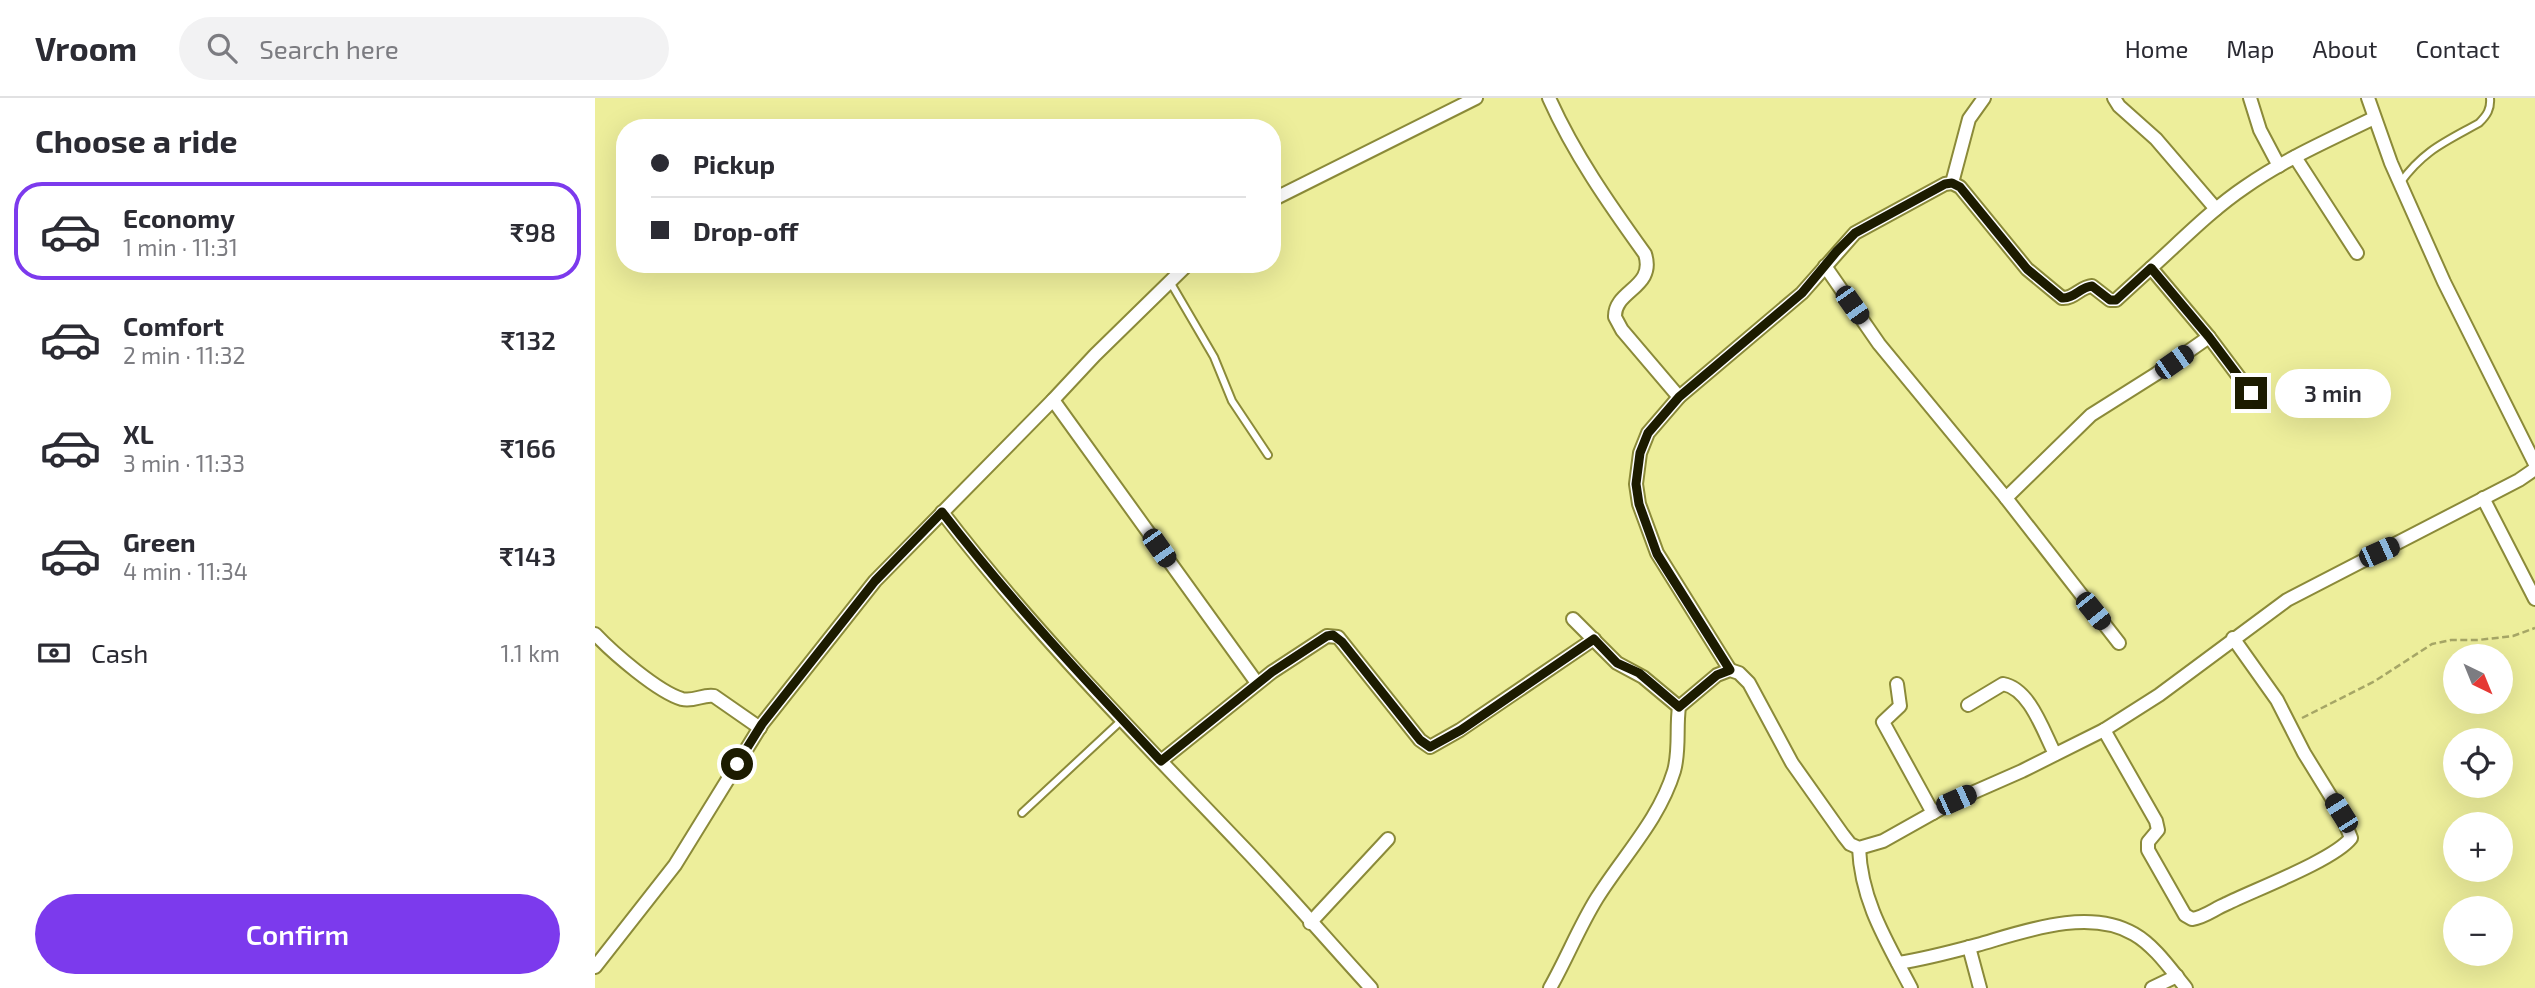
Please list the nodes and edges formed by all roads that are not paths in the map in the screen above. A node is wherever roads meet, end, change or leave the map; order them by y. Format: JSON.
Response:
{"nodes":[{"id":1,"x":1476,"y":98,"type":"edge"},
{"id":2,"x":1549,"y":98,"type":"edge"},
{"id":3,"x":1984,"y":98,"type":"edge"},
{"id":4,"x":2114,"y":98,"type":"edge"},
{"id":5,"x":2250,"y":98,"type":"edge"},
{"id":6,"x":2368,"y":98,"type":"edge"},
{"id":7,"x":2490,"y":98,"type":"edge"},
{"id":8,"x":2374,"y":118,"type":"junction"},
{"id":9,"x":2295,"y":157,"type":"junction"},
{"id":10,"x":2279,"y":166,"type":"junction"},
{"id":11,"x":1952,"y":183,"type":"junction"},
{"id":12,"x":2400,"y":183,"type":"junction"},
{"id":13,"x":1281,"y":196,"type":"edge"},
{"id":14,"x":2216,"y":209,"type":"junction"},
{"id":15,"x":2357,"y":253,"type":"dead end"},
{"id":16,"x":1825,"y":266,"type":"junction"},
{"id":17,"x":2151,"y":268,"type":"junction"},
{"id":18,"x":1177,"y":273,"type":"edge"},
{"id":19,"x":1169,"y":280,"type":"junction"},
{"id":20,"x":2209,"y":337,"type":"junction"},
{"id":21,"x":2251,"y":393,"type":"dead end"},
{"id":22,"x":1679,"y":397,"type":"junction"},
{"id":23,"x":1053,"y":400,"type":"junction"},
{"id":24,"x":1268,"y":455,"type":"dead end"},
{"id":25,"x":2535,"y":464,"type":"edge"},
{"id":26,"x":2535,"y":469,"type":"edge"},
{"id":27,"x":2007,"y":498,"type":"junction"},
{"id":28,"x":2483,"y":498,"type":"junction"},
{"id":29,"x":942,"y":512,"type":"junction"},
{"id":30,"x":2535,"y":599,"type":"edge"},
{"id":31,"x":1573,"y":619,"type":"dead end"},
{"id":32,"x":595,"y":634,"type":"edge"},
{"id":33,"x":2233,"y":638,"type":"junction"},
{"id":34,"x":1594,"y":639,"type":"junction"},
{"id":35,"x":2119,"y":643,"type":"dead end"},
{"id":36,"x":1730,"y":670,"type":"junction"},
{"id":37,"x":1257,"y":683,"type":"junction"},
{"id":38,"x":1897,"y":684,"type":"dead end"},
{"id":39,"x":1968,"y":705,"type":"dead end"},
{"id":40,"x":1679,"y":707,"type":"junction"},
{"id":41,"x":1122,"y":720,"type":"junction"},
{"id":42,"x":760,"y":728,"type":"junction"},
{"id":43,"x":2104,"y":730,"type":"junction"},
{"id":44,"x":2055,"y":754,"type":"junction"},
{"id":45,"x":1161,"y":761,"type":"junction"},
{"id":46,"x":1022,"y":813,"type":"dead end"},
{"id":47,"x":1933,"y":813,"type":"junction"},
{"id":48,"x":1388,"y":839,"type":"dead end"},
{"id":49,"x":1859,"y":848,"type":"junction"},
{"id":50,"x":1310,"y":923,"type":"junction"},
{"id":51,"x":1969,"y":947,"type":"junction"},
{"id":52,"x":1898,"y":963,"type":"junction"},
{"id":53,"x":595,"y":967,"type":"edge"},
{"id":54,"x":2176,"y":976,"type":"junction"},
{"id":55,"x":1371,"y":988,"type":"edge"},
{"id":56,"x":1550,"y":988,"type":"edge"},
{"id":57,"x":1911,"y":988,"type":"edge"},
{"id":58,"x":1980,"y":988,"type":"edge"},
{"id":59,"x":2153,"y":988,"type":"edge"},
{"id":60,"x":2186,"y":988,"type":"edge"}],
"edges":[{"from":1,"to":13,"type":"street"},
{"from":2,"to":22,"type":"street"},
{"from":3,"to":11,"type":"street"},
{"from":4,"to":14,"type":"street"},
{"from":5,"to":10,"type":"street"},
{"from":6,"to":8,"type":"street"},
{"from":7,"to":12,"type":"lane"},
{"from":8,"to":9,"type":"street"},
{"from":8,"to":12,"type":"street"},
{"from":9,"to":10,"type":"street"},
{"from":9,"to":15,"type":"street"},
{"from":10,"to":14,"type":"street"},
{"from":11,"to":16,"type":"street"},
{"from":11,"to":17,"type":"street"},
{"from":12,"to":25,"type":"street"},
{"from":14,"to":17,"type":"street"},
{"from":16,"to":22,"type":"street"},
{"from":16,"to":27,"type":"street"},
{"from":17,"to":20,"type":"street"},
{"from":18,"to":19,"type":"street"},
{"from":19,"to":23,"type":"street"},
{"from":19,"to":24,"type":"lane"},
{"from":20,"to":21,"type":"street"},
{"from":20,"to":27,"type":"street"},
{"from":22,"to":36,"type":"street"},
{"from":23,"to":29,"type":"street"},
{"from":23,"to":37,"type":"street"},
{"from":26,"to":28,"type":"street"},
{"from":27,"to":35,"type":"street"},
{"from":28,"to":30,"type":"street"},
{"from":28,"to":33,"type":"street"},
{"from":29,"to":41,"type":"street"},
{"from":29,"to":42,"type":"street"},
{"from":31,"to":34,"type":"street"},
{"from":32,"to":42,"type":"street"},
{"from":33,"to":43,"type":"street"},
{"from":33,"to":43,"type":"street"},
{"from":34,"to":37,"type":"street"},
{"from":34,"to":40,"type":"street"},
{"from":36,"to":40,"type":"street"},
{"from":36,"to":49,"type":"street"},
{"from":37,"to":45,"type":"street"},
{"from":38,"to":47,"type":"street"},
{"from":39,"to":44,"type":"street"},
{"from":40,"to":56,"type":"street"},
{"from":41,"to":45,"type":"street"},
{"from":41,"to":46,"type":"lane"},
{"from":42,"to":53,"type":"street"},
{"from":43,"to":44,"type":"street"},
{"from":44,"to":47,"type":"street"},
{"from":45,"to":50,"type":"street"},
{"from":47,"to":49,"type":"street"},
{"from":48,"to":50,"type":"street"},
{"from":49,"to":52,"type":"street"},
{"from":50,"to":55,"type":"street"},
{"from":51,"to":52,"type":"street"},
{"from":51,"to":54,"type":"street"},
{"from":51,"to":58,"type":"street"},
{"from":52,"to":57,"type":"street"},
{"from":54,"to":59,"type":"street"},
{"from":54,"to":60,"type":"street"}]}
